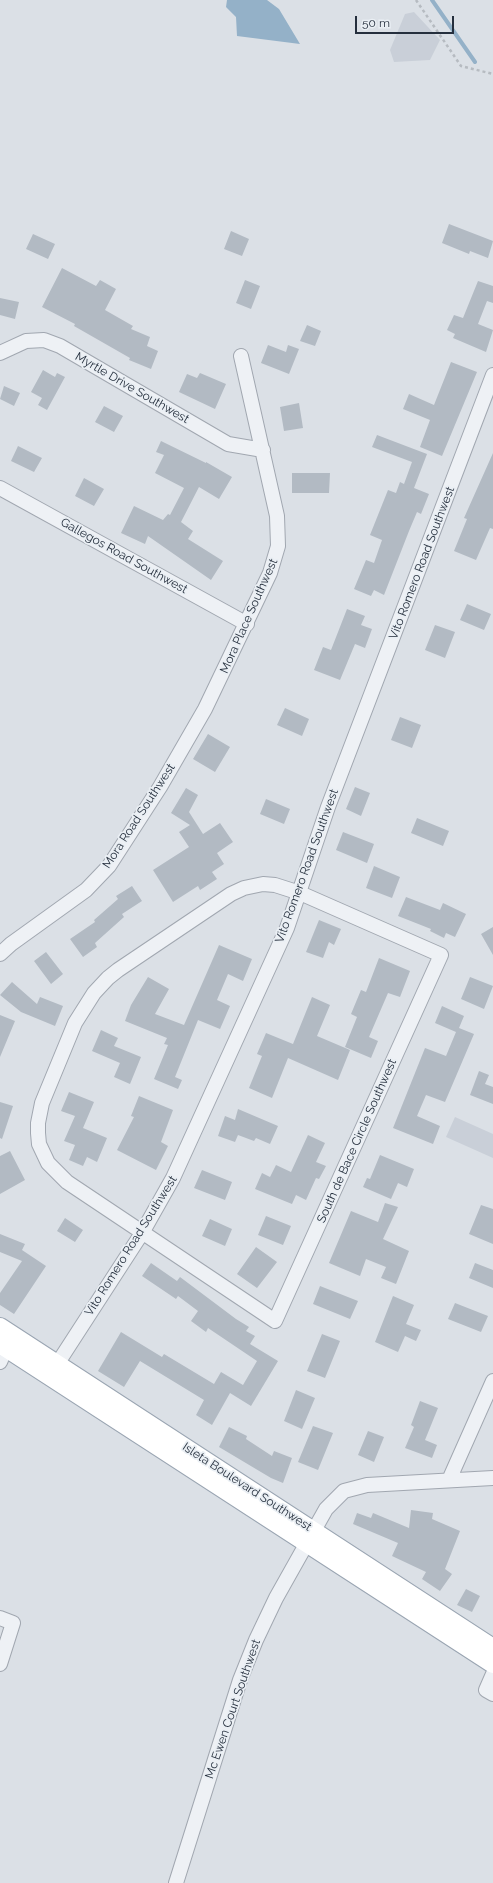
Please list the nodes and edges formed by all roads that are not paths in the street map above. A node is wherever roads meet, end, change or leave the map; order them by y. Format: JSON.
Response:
{"nodes":[{"id":1,"x":0,"y":353,"type":"edge"},
{"id":2,"x":241,"y":356,"type":"dead end"},
{"id":3,"x":493,"y":375,"type":"edge"},
{"id":4,"x":263,"y":450,"type":"junction"},
{"id":5,"x":0,"y":488,"type":"edge"},
{"id":6,"x":247,"y":624,"type":"junction"},
{"id":7,"x":205,"y":709,"type":"joint"},
{"id":8,"x":300,"y":893,"type":"junction"},
{"id":9,"x":0,"y":954,"type":"edge"},
{"id":10,"x":142,"y":1232,"type":"junction"},
{"id":11,"x":4,"y":1343,"type":"edge"},
{"id":12,"x":54,"y":1370,"type":"junction"},
{"id":13,"x":493,"y":1381,"type":"edge"},
{"id":14,"x":493,"y":1478,"type":"edge"},
{"id":15,"x":449,"y":1480,"type":"junction"},
{"id":16,"x":311,"y":1537,"type":"junction"},
{"id":17,"x":0,"y":1618,"type":"edge"},
{"id":18,"x":493,"y":1648,"type":"edge"},
{"id":19,"x":0,"y":1664,"type":"edge"},
{"id":20,"x":493,"y":1664,"type":"edge"},
{"id":21,"x":493,"y":1674,"type":"edge"},
{"id":22,"x":493,"y":1694,"type":"edge"},
{"id":23,"x":176,"y":1883,"type":"edge"}],
"edges":[{"from":1,"to":4,"type":"street","name":"Myrtle Drive Southwest"},
{"from":2,"to":4,"type":"street","name":"Mora Place Southwest"},
{"from":3,"to":8,"type":"street","name":"Vito Romero Road Southwest"},
{"from":4,"to":6,"type":"street","name":"Mora Place Southwest"},
{"from":5,"to":6,"type":"street","name":"Gallegos Road Southwest"},
{"from":6,"to":7,"type":"street","name":"Mora Place Southwest"},
{"from":7,"to":9,"type":"street","name":"Mora Road Southwest"},
{"from":8,"to":10,"type":"street","name":"Vito Romero Road Southwest"},
{"from":8,"to":10,"type":"street"},
{"from":8,"to":10,"type":"street","name":"South de Bace Circle Southwest"},
{"from":10,"to":12,"type":"street","name":"Vito Romero Road Southwest"},
{"from":11,"to":12,"type":"main road","name":"Isleta Boulevard Southwest"},
{"from":12,"to":16,"type":"main road","name":"Isleta Boulevard Southwest"},
{"from":13,"to":15,"type":"street"},
{"from":14,"to":15,"type":"street","name":"Mc Ewen Court Southwest"},
{"from":15,"to":16,"type":"street","name":"Mc Ewen Court Southwest"},
{"from":16,"to":18,"type":"main road","name":"Isleta Boulevard Southwest"},
{"from":16,"to":20,"type":"main road","name":"Isleta Boulevard Southwest"},
{"from":16,"to":23,"type":"street","name":"Mc Ewen Court Southwest"},
{"from":17,"to":19,"type":"street"},
{"from":21,"to":22,"type":"street"}]}
